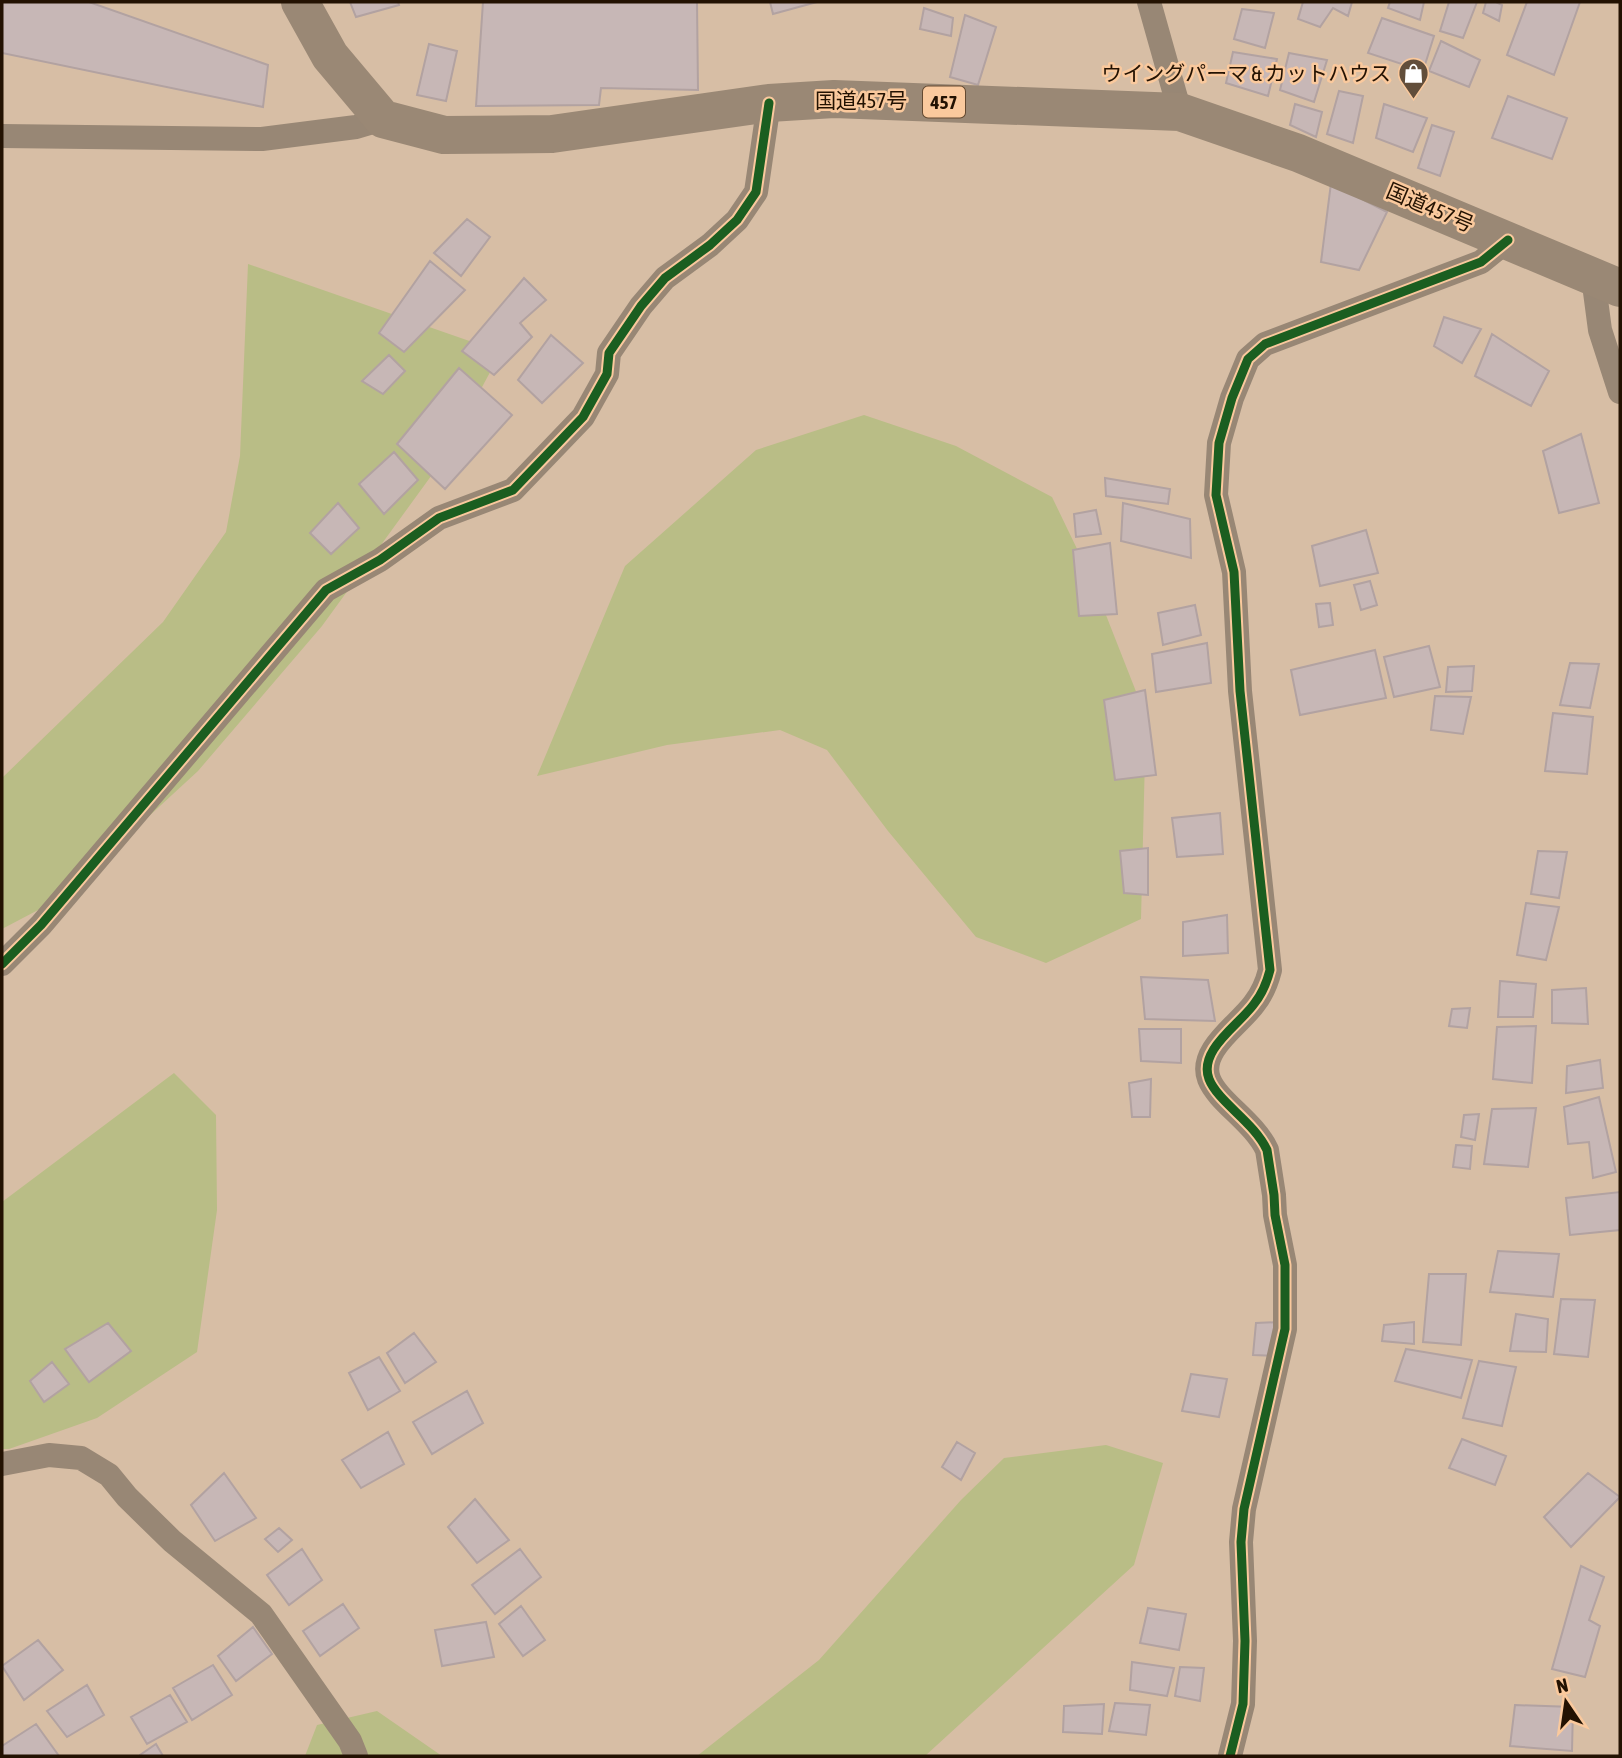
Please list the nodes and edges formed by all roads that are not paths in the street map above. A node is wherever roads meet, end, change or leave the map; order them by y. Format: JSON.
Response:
{"nodes":[{"id":1,"x":300,"y":2,"type":"edge"},
{"id":2,"x":1149,"y":2,"type":"edge"},
{"id":3,"x":769,"y":103,"type":"junction"},
{"id":4,"x":1180,"y":112,"type":"junction"},
{"id":5,"x":383,"y":119,"type":"junction"},
{"id":6,"x":2,"y":136,"type":"edge"},
{"id":7,"x":1508,"y":240,"type":"junction"},
{"id":8,"x":1607,"y":282,"type":"edge"},
{"id":9,"x":1620,"y":392,"type":"edge"},
{"id":10,"x":2,"y":964,"type":"edge"},
{"id":11,"x":2,"y":1464,"type":"edge"},
{"id":12,"x":356,"y":1756,"type":"edge"},
{"id":13,"x":1230,"y":1756,"type":"edge"}],
"edges":[{"from":1,"to":5,"type":"highway"},
{"from":2,"to":4,"type":"street"},
{"from":3,"to":4,"type":"highway","name":"国道457号","number":"457"},
{"from":3,"to":5,"type":"highway","name":"国道457号","number":"457"},
{"from":3,"to":10,"type":"street"},
{"from":4,"to":7,"type":"highway","name":"国道457号","number":"457"},
{"from":5,"to":6,"type":"street"},
{"from":7,"to":8,"type":"highway","name":"国道457号","number":"457"},
{"from":7,"to":13,"type":"street"},
{"from":8,"to":9,"type":"street"},
{"from":11,"to":12,"type":"street"}]}
